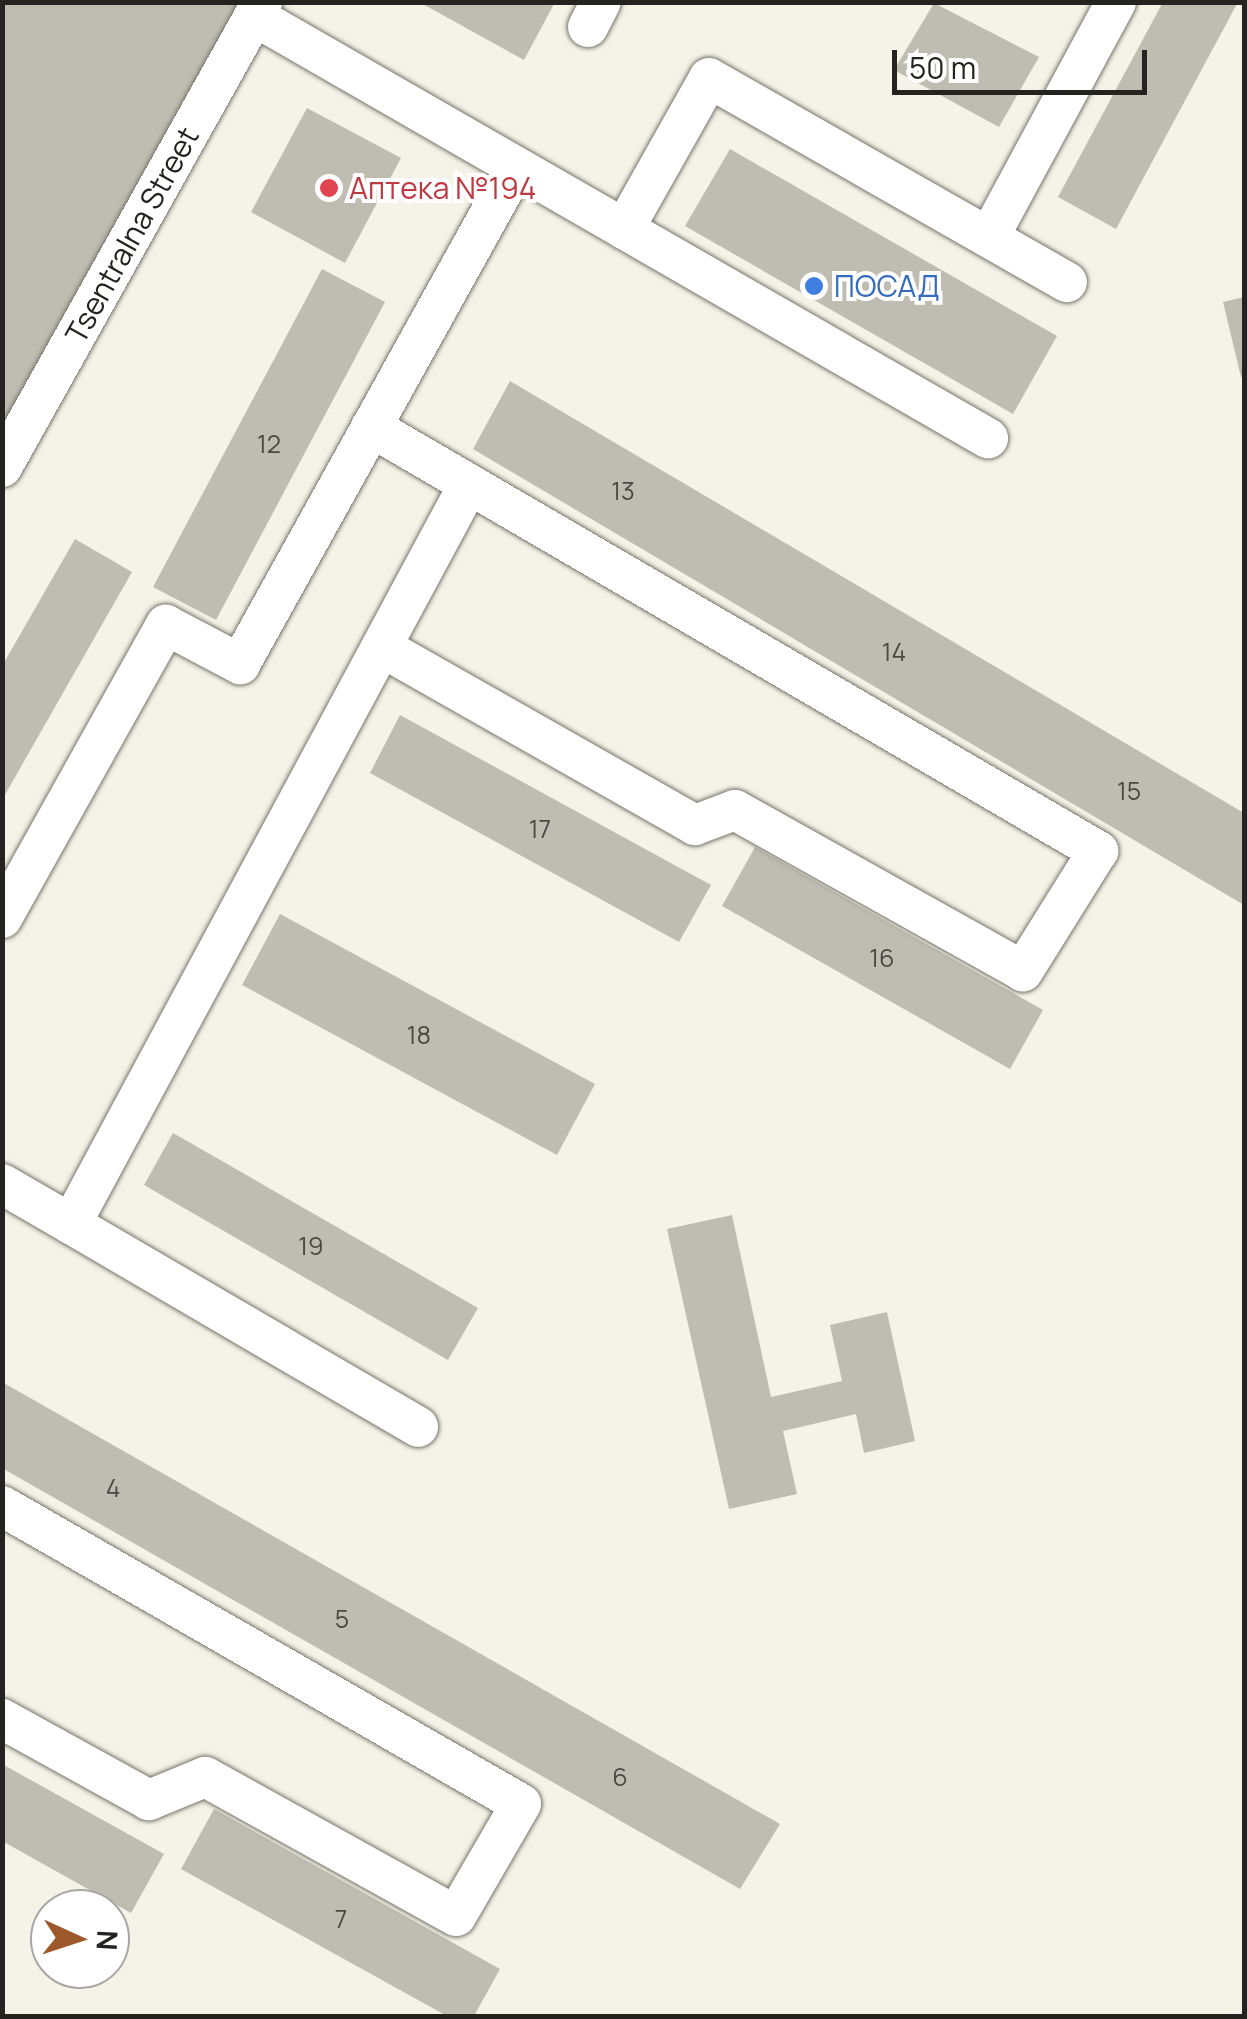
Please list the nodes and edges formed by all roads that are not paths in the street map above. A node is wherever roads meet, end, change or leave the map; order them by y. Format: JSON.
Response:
{"nodes":[{"id":1,"x":1116,"y":2,"type":"edge"},
{"id":2,"x":258,"y":9,"type":"edge"},
{"id":3,"x":516,"y":167,"type":"junction"},
{"id":4,"x":624,"y":229,"type":"junction"},
{"id":5,"x":988,"y":238,"type":"junction"},
{"id":6,"x":1067,"y":282,"type":"dead end"},
{"id":7,"x":371,"y":427,"type":"junction"},
{"id":8,"x":988,"y":438,"type":"dead end"},
{"id":9,"x":2,"y":467,"type":"edge"},
{"id":10,"x":469,"y":484,"type":"junction"},
{"id":11,"x":382,"y":647,"type":"junction"},
{"id":12,"x":2,"y":918,"type":"edge"},
{"id":13,"x":2,"y":1184,"type":"edge"},
{"id":14,"x":71,"y":1224,"type":"junction"},
{"id":15,"x":418,"y":1427,"type":"dead end"},
{"id":16,"x":2,"y":1506,"type":"edge"},
{"id":17,"x":2,"y":1719,"type":"edge"}],
"edges":[{"from":1,"to":5,"type":"street"},
{"from":2,"to":3,"type":"street"},
{"from":2,"to":9,"type":"street","name":"Tsentralna Street"},
{"from":3,"to":4,"type":"street"},
{"from":3,"to":7,"type":"street"},
{"from":4,"to":5,"type":"street"},
{"from":4,"to":8,"type":"street"},
{"from":5,"to":6,"type":"street"},
{"from":7,"to":10,"type":"street"},
{"from":7,"to":12,"type":"street"},
{"from":10,"to":11,"type":"street"},
{"from":10,"to":11,"type":"street"},
{"from":11,"to":14,"type":"street"},
{"from":13,"to":14,"type":"street"},
{"from":14,"to":15,"type":"street"},
{"from":16,"to":17,"type":"street"}]}
